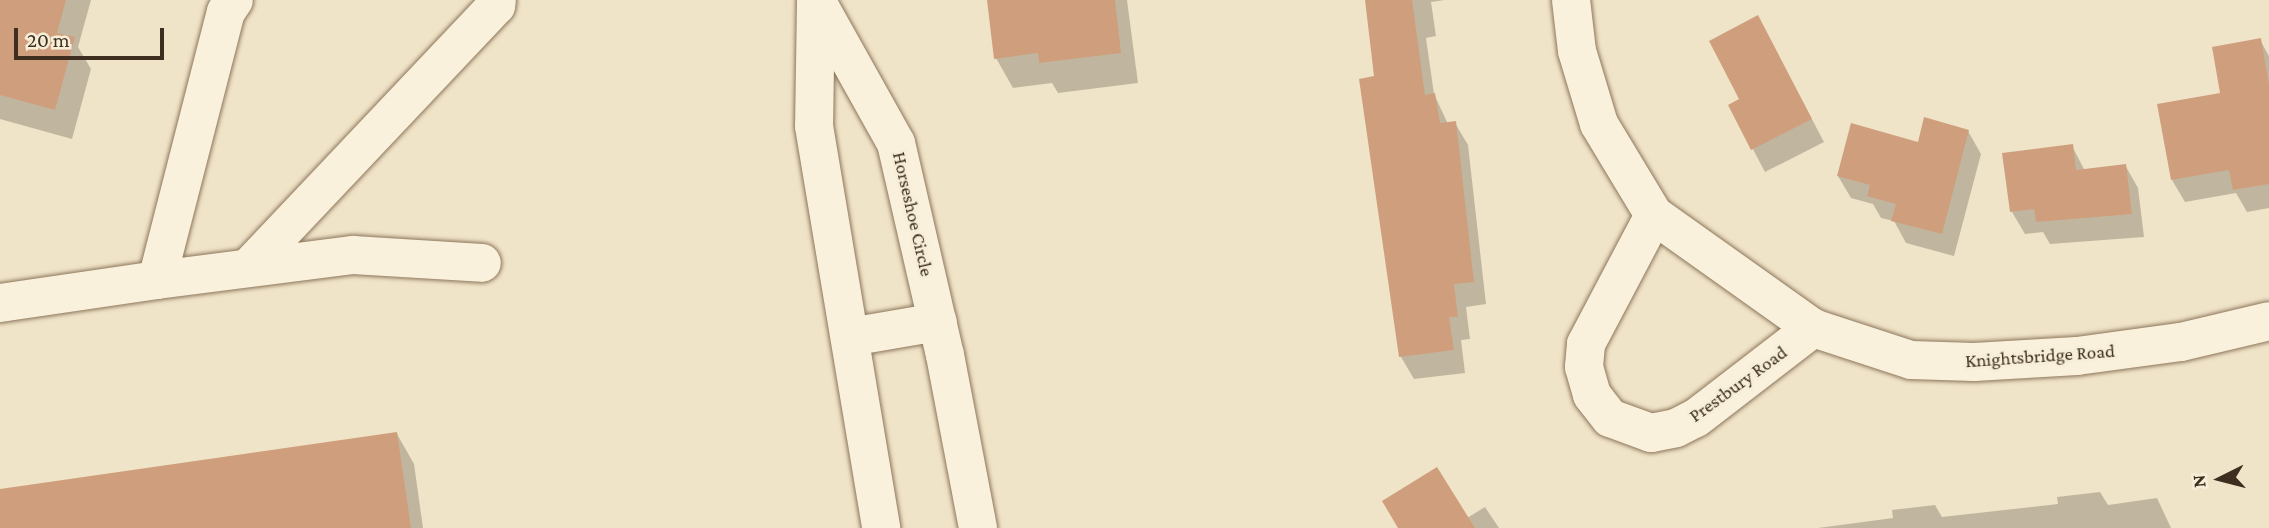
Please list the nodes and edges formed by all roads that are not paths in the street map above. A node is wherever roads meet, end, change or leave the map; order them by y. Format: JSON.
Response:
{"nodes":[{"id":1,"x":234,"y":0,"type":"edge"},
{"id":2,"x":497,"y":0,"type":"edge"},
{"id":3,"x":816,"y":0,"type":"edge"},
{"id":4,"x":1571,"y":0,"type":"edge"},
{"id":5,"x":1654,"y":215,"type":"junction"},
{"id":6,"x":482,"y":263,"type":"dead end"},
{"id":7,"x":248,"y":268,"type":"junction"},
{"id":8,"x":158,"y":279,"type":"junction"},
{"id":9,"x":0,"y":303,"type":"edge"},
{"id":10,"x":2269,"y":321,"type":"edge"},
{"id":11,"x":938,"y":322,"type":"junction"},
{"id":12,"x":1813,"y":328,"type":"junction"},
{"id":13,"x":850,"y":337,"type":"junction"},
{"id":14,"x":881,"y":528,"type":"edge"},
{"id":15,"x":978,"y":528,"type":"edge"}],
"edges":[{"from":1,"to":8,"type":"street"},
{"from":2,"to":7,"type":"street"},
{"from":3,"to":11,"type":"street","name":"Horseshoe Circle"},
{"from":3,"to":13,"type":"street","name":"Horseshoe Circle"},
{"from":4,"to":5,"type":"street"},
{"from":5,"to":12,"type":"street"},
{"from":5,"to":12,"type":"street","name":"Prestbury Road"},
{"from":6,"to":7,"type":"street"},
{"from":7,"to":8,"type":"street"},
{"from":8,"to":9,"type":"street"},
{"from":10,"to":12,"type":"street","name":"Knightsbridge Road"},
{"from":11,"to":13,"type":"street"},
{"from":11,"to":15,"type":"street","name":"Horseshoe Circle"},
{"from":13,"to":14,"type":"street","name":"Horseshoe Circle"}]}
